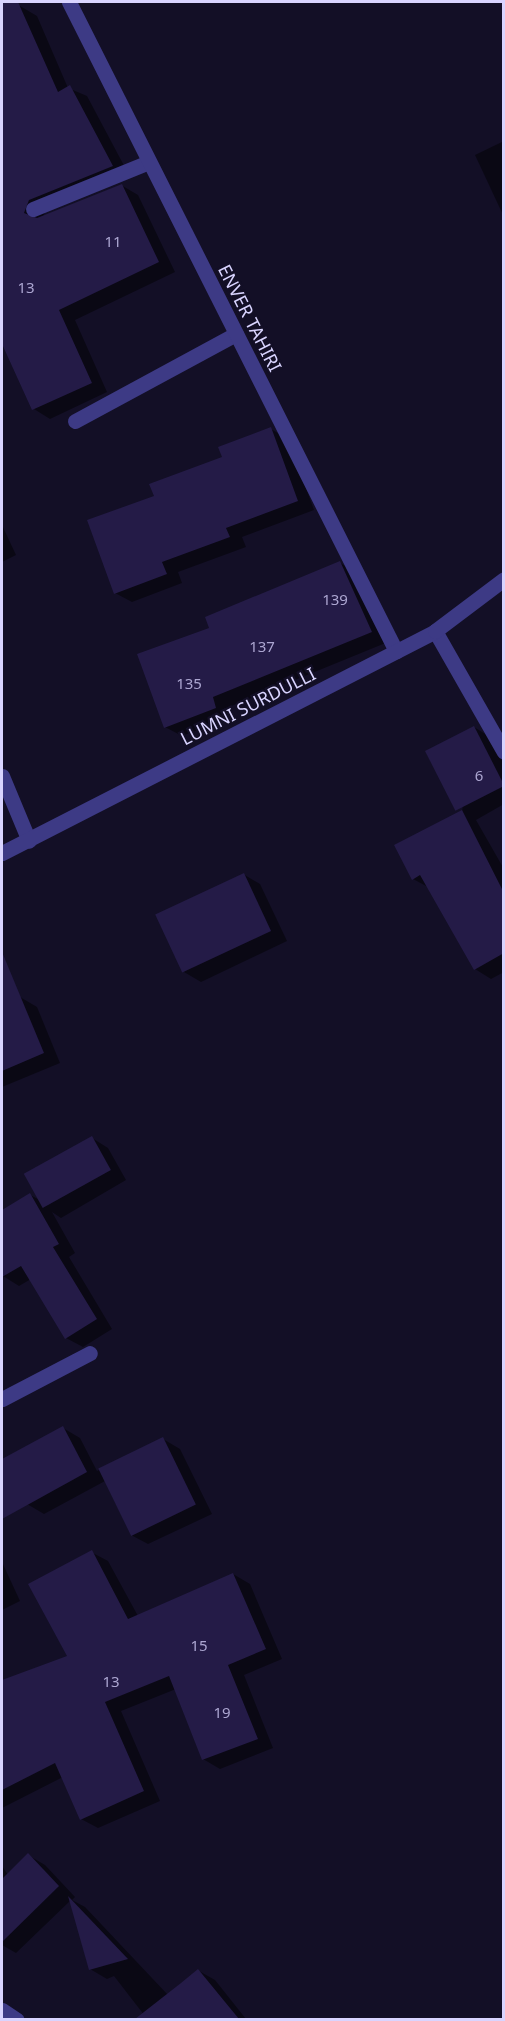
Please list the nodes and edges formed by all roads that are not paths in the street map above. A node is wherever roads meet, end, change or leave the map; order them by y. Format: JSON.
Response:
{"nodes":[{"id":1,"x":69,"y":2,"type":"edge"},
{"id":2,"x":149,"y":162,"type":"junction"},
{"id":3,"x":33,"y":209,"type":"dead end"},
{"id":4,"x":236,"y":334,"type":"junction"},
{"id":5,"x":75,"y":422,"type":"dead end"},
{"id":6,"x":504,"y":579,"type":"edge"},
{"id":7,"x":435,"y":631,"type":"junction"},
{"id":8,"x":396,"y":651,"type":"junction"},
{"id":9,"x":504,"y":752,"type":"edge"},
{"id":10,"x":2,"y":776,"type":"edge"},
{"id":11,"x":29,"y":841,"type":"junction"},
{"id":12,"x":2,"y":853,"type":"edge"},
{"id":13,"x":90,"y":1353,"type":"dead end"},
{"id":14,"x":2,"y":1399,"type":"edge"},
{"id":15,"x":2,"y":2010,"type":"edge"},
{"id":16,"x":17,"y":2019,"type":"edge"}],
"edges":[{"from":1,"to":2,"type":"street","name":"ENVER TAHIRI"},
{"from":2,"to":3,"type":"street"},
{"from":2,"to":4,"type":"street","name":"ENVER TAHIRI"},
{"from":4,"to":5,"type":"street"},
{"from":4,"to":8,"type":"street","name":"ENVER TAHIRI"},
{"from":6,"to":7,"type":"street","name":"LUMNI SURDULLI"},
{"from":7,"to":8,"type":"street","name":"LUMNI SURDULLI"},
{"from":7,"to":9,"type":"street"},
{"from":8,"to":11,"type":"street","name":"LUMNI SURDULLI"},
{"from":10,"to":11,"type":"street"},
{"from":11,"to":12,"type":"street","name":"LUMNI SURDULLI"},
{"from":13,"to":14,"type":"street"},
{"from":15,"to":16,"type":"street"}]}
